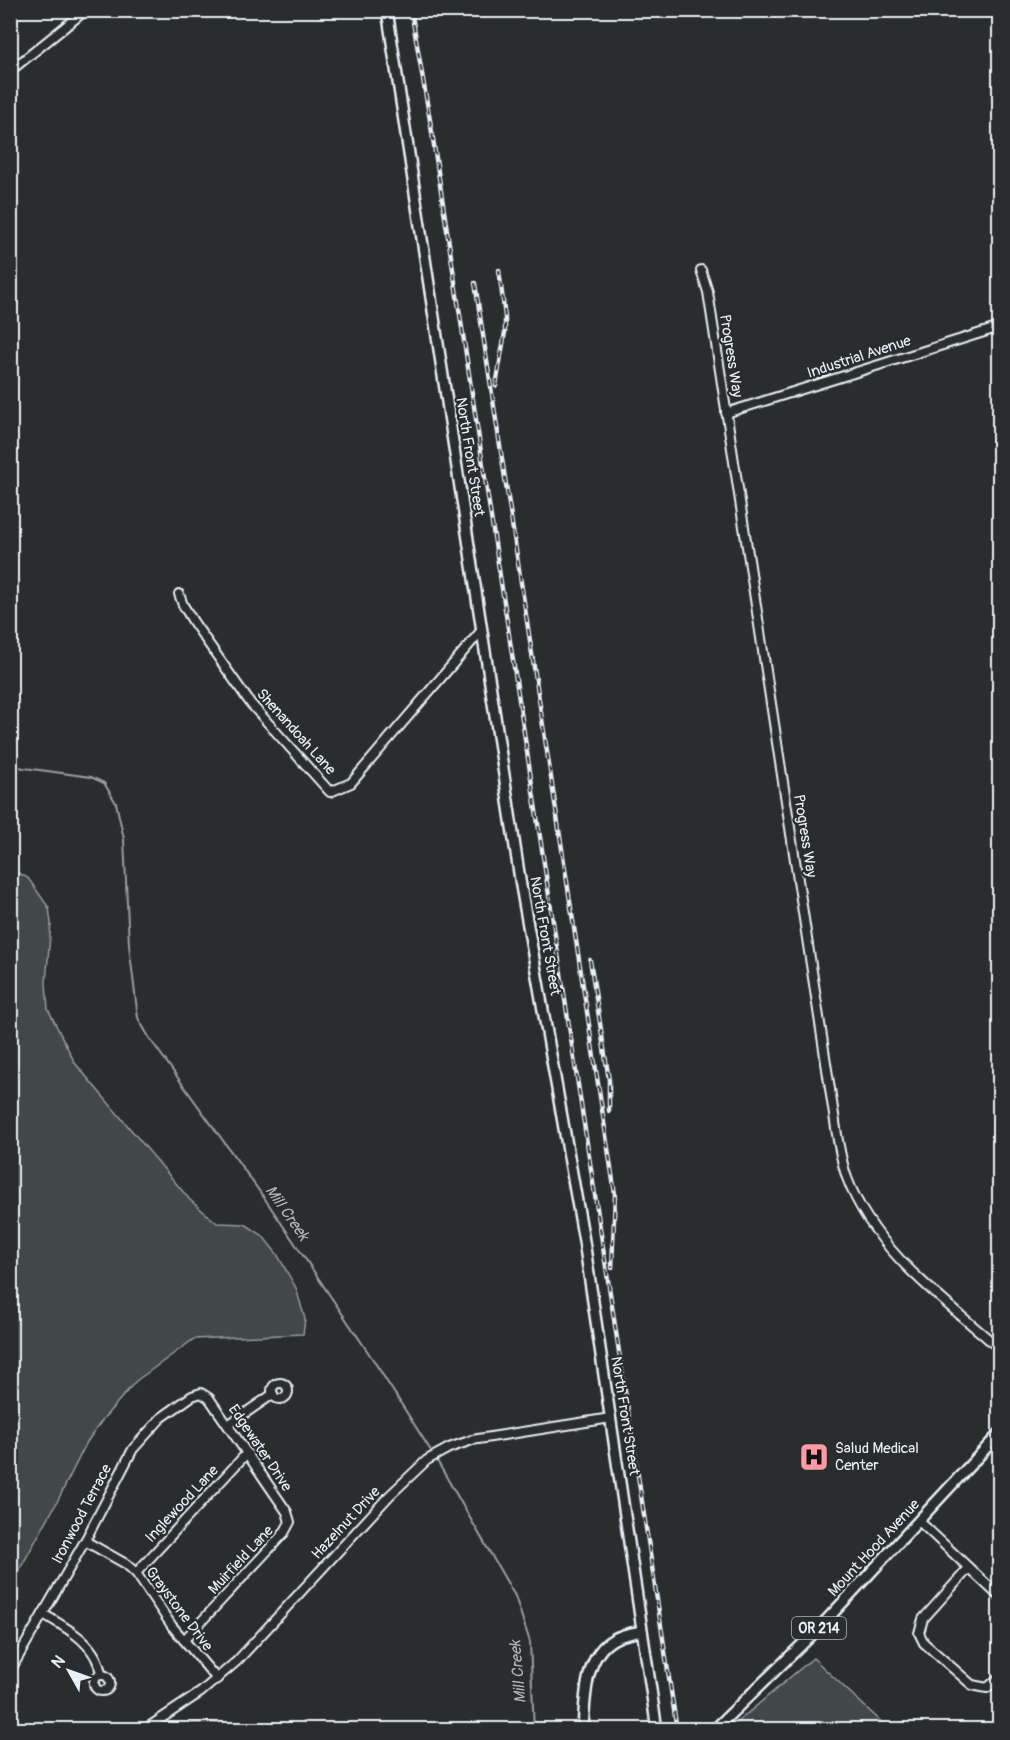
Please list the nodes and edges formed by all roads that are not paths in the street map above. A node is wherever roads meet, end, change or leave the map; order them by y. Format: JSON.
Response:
{"nodes":[{"id":1,"x":86,"y":10,"type":"edge"},
{"id":2,"x":387,"y":10,"type":"edge"},
{"id":3,"x":10,"y":71,"type":"edge"},
{"id":4,"x":701,"y":270,"type":"dead end"},
{"id":5,"x":999,"y":327,"type":"edge"},
{"id":6,"x":726,"y":413,"type":"junction"},
{"id":7,"x":179,"y":594,"type":"dead end"},
{"id":8,"x":481,"y":631,"type":"junction"},
{"id":9,"x":999,"y":1349,"type":"edge"},
{"id":10,"x":201,"y":1393,"type":"joint"},
{"id":11,"x":273,"y":1394,"type":"dead end"},
{"id":12,"x":611,"y":1418,"type":"junction"},
{"id":13,"x":228,"y":1425,"type":"junction"},
{"id":14,"x":999,"y":1433,"type":"edge"},
{"id":15,"x":247,"y":1453,"type":"junction"},
{"id":16,"x":919,"y":1521,"type":"junction"},
{"id":17,"x":290,"y":1522,"type":"joint"},
{"id":18,"x":85,"y":1541,"type":"junction"},
{"id":19,"x":968,"y":1569,"type":"junction"},
{"id":20,"x":136,"y":1573,"type":"junction"},
{"id":21,"x":999,"y":1597,"type":"edge"},
{"id":22,"x":43,"y":1614,"type":"junction"},
{"id":23,"x":642,"y":1631,"type":"junction"},
{"id":24,"x":184,"y":1640,"type":"junction"},
{"id":25,"x":10,"y":1671,"type":"edge"},
{"id":26,"x":101,"y":1675,"type":"dead end"},
{"id":27,"x":999,"y":1677,"type":"edge"},
{"id":28,"x":217,"y":1679,"type":"junction"},
{"id":29,"x":10,"y":1720,"type":"edge"},
{"id":30,"x":17,"y":1730,"type":"edge"},
{"id":31,"x":144,"y":1730,"type":"edge"},
{"id":32,"x":583,"y":1730,"type":"edge"},
{"id":33,"x":657,"y":1730,"type":"edge"},
{"id":34,"x":714,"y":1730,"type":"edge"}],
"edges":[{"from":1,"to":3,"type":"street"},
{"from":2,"to":8,"type":"main road","name":"North Front Street"},
{"from":4,"to":6,"type":"street","name":"Progress Way"},
{"from":5,"to":6,"type":"street","name":"Industrial Avenue"},
{"from":6,"to":9,"type":"street","name":"Progress Way"},
{"from":7,"to":8,"type":"street","name":"Shenandoah Lane"},
{"from":8,"to":12,"type":"main road","name":"North Front Street"},
{"from":10,"to":13,"type":"street","name":"Edgewater Drive"},
{"from":10,"to":18,"type":"street","name":"Ironwood Terrace"},
{"from":11,"to":13,"type":"street"},
{"from":12,"to":23,"type":"main road","name":"North Front Street"},
{"from":12,"to":28,"type":"street","name":"Hazelnut Drive"},
{"from":13,"to":15,"type":"street","name":"Edgewater Drive"},
{"from":14,"to":16,"type":"main road","name":"Mount Hood Avenue","number":"OR 214"},
{"from":15,"to":17,"type":"street","name":"Edgewater Drive"},
{"from":15,"to":20,"type":"street","name":"Inglewood Lane"},
{"from":16,"to":19,"type":"street"},
{"from":16,"to":34,"type":"main road","name":"Mount Hood Avenue","number":"OR 214"},
{"from":17,"to":24,"type":"street","name":"Muirfield Lane"},
{"from":18,"to":20,"type":"street","name":"Graystone Drive"},
{"from":18,"to":22,"type":"street","name":"Ironwood Terrace"},
{"from":19,"to":21,"type":"street"},
{"from":19,"to":27,"type":"street"},
{"from":20,"to":24,"type":"street","name":"Graystone Drive"},
{"from":22,"to":25,"type":"street","name":"Ironwood Terrace"},
{"from":22,"to":26,"type":"street"},
{"from":23,"to":32,"type":"main road"},
{"from":23,"to":33,"type":"main road","name":"North Front Street"},
{"from":24,"to":28,"type":"street","name":"Graystone Drive"},
{"from":28,"to":31,"type":"street","name":"Hazelnut Drive"},
{"from":29,"to":30,"type":"street"}]}
